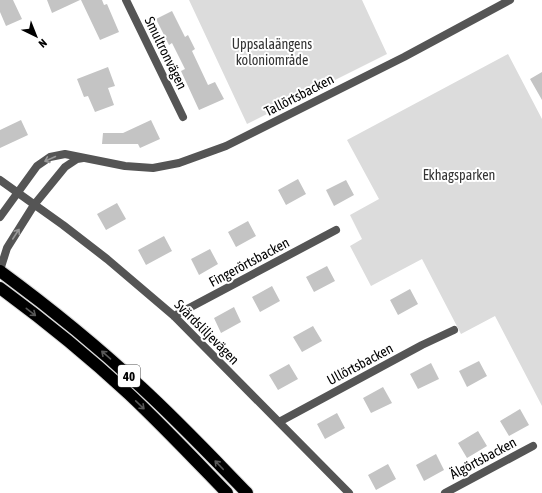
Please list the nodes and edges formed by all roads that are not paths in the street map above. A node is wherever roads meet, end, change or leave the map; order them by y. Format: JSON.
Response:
{"nodes":[{"id":1,"x":126,"y":0,"type":"edge"},
{"id":2,"x":510,"y":0,"type":"edge"},
{"id":3,"x":182,"y":117,"type":"dead end"},
{"id":4,"x":88,"y":158,"type":"junction"},
{"id":5,"x":0,"y":180,"type":"edge"},
{"id":6,"x":18,"y":193,"type":"junction"},
{"id":7,"x":34,"y":205,"type":"junction"},
{"id":8,"x":0,"y":217,"type":"edge"},
{"id":9,"x":336,"y":230,"type":"dead end"},
{"id":10,"x":0,"y":270,"type":"edge"},
{"id":11,"x":0,"y":288,"type":"edge"},
{"id":12,"x":174,"y":316,"type":"junction"},
{"id":13,"x":454,"y":330,"type":"dead end"},
{"id":14,"x":279,"y":422,"type":"junction"},
{"id":15,"x":533,"y":446,"type":"dead end"},
{"id":16,"x":227,"y":493,"type":"edge"},
{"id":17,"x":246,"y":493,"type":"edge"},
{"id":18,"x":348,"y":493,"type":"edge"},
{"id":19,"x":445,"y":493,"type":"edge"}],
"edges":[{"from":1,"to":3,"type":"street","name":"Smultronvägen"},
{"from":2,"to":4,"type":"street","name":"Tallörtsbacken"},
{"from":4,"to":6,"type":"street","name":"Tallörtsbacken","one_way":true},
{"from":4,"to":7,"type":"street","name":"Tallörtsbacken"},
{"from":5,"to":6,"type":"street","name":"Svärdsliljevägen"},
{"from":6,"to":7,"type":"street","name":"Svärdsliljevägen"},
{"from":6,"to":8,"type":"street","name":"Tallörtsbacken"},
{"from":10,"to":7,"type":"street","name":"Tallörtsbacken","one_way":true},
{"from":7,"to":12,"type":"street","name":"Svärdsliljevägen"},
{"from":9,"to":12,"type":"street","name":"Fingerörtsbacken"},
{"from":17,"to":10,"type":"highway","number":"40","one_way":true},
{"from":11,"to":16,"type":"highway","one_way":true},
{"from":12,"to":14,"type":"street","name":"Svärdsliljevägen"},
{"from":13,"to":14,"type":"street","name":"Ullörtsbacken"},
{"from":14,"to":18,"type":"street","name":"Svärdsliljevägen"},
{"from":15,"to":19,"type":"street","name":"Älgörtsbacken"}]}
